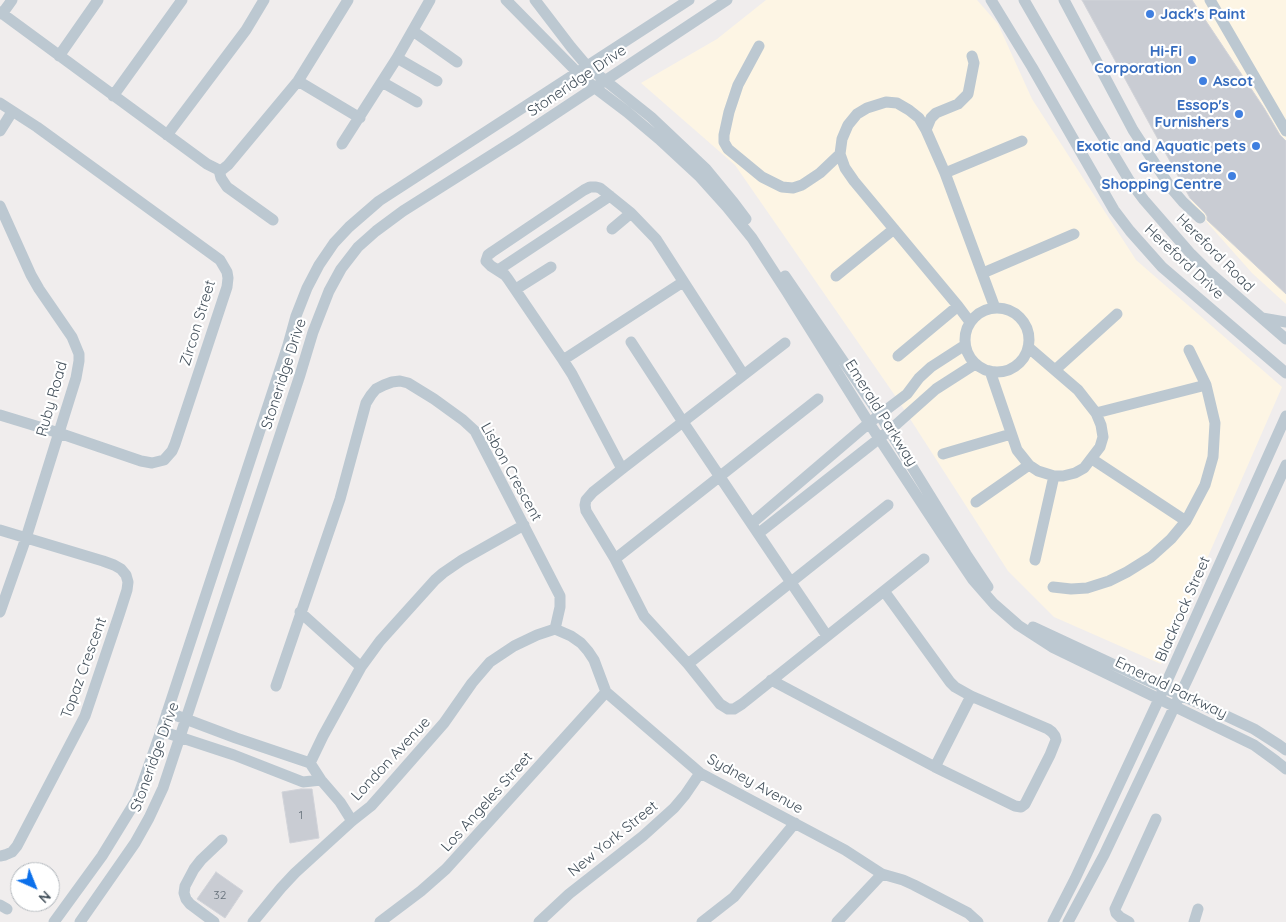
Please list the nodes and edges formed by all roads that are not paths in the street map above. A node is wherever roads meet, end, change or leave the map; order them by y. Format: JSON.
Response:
{"nodes":[{"id":1,"x":12,"y":0,"type":"edge"},
{"id":2,"x":98,"y":0,"type":"edge"},
{"id":3,"x":182,"y":0,"type":"edge"},
{"id":4,"x":264,"y":0,"type":"edge"},
{"id":5,"x":348,"y":0,"type":"edge"},
{"id":6,"x":430,"y":0,"type":"edge"},
{"id":7,"x":506,"y":0,"type":"edge"},
{"id":8,"x":536,"y":0,"type":"edge"},
{"id":9,"x":690,"y":0,"type":"edge"},
{"id":10,"x":726,"y":0,"type":"edge"},
{"id":11,"x":991,"y":0,"type":"edge"},
{"id":12,"x":1024,"y":0,"type":"edge"},
{"id":13,"x":1064,"y":0,"type":"edge"},
{"id":14,"x":1210,"y":0,"type":"edge"},
{"id":15,"x":1,"y":13,"type":"edge"},
{"id":16,"x":413,"y":32,"type":"junction"},
{"id":17,"x":759,"y":46,"type":"dead end"},
{"id":18,"x":59,"y":56,"type":"junction"},
{"id":19,"x":972,"y":56,"type":"dead end"},
{"id":20,"x":397,"y":58,"type":"junction"},
{"id":21,"x":457,"y":62,"type":"dead end"},
{"id":22,"x":587,"y":66,"type":"junction"},
{"id":23,"x":577,"y":72,"type":"junction"},
{"id":24,"x":604,"y":80,"type":"junction"},
{"id":25,"x":298,"y":81,"type":"junction"},
{"id":26,"x":437,"y":81,"type":"dead end"},
{"id":27,"x":382,"y":82,"type":"junction"},
{"id":28,"x":594,"y":87,"type":"junction"},
{"id":29,"x":113,"y":96,"type":"junction"},
{"id":30,"x":0,"y":102,"type":"edge"},
{"id":31,"x":417,"y":102,"type":"dead end"},
{"id":32,"x":12,"y":112,"type":"junction"},
{"id":33,"x":360,"y":118,"type":"junction"},
{"id":34,"x":926,"y":130,"type":"junction"},
{"id":35,"x":0,"y":131,"type":"edge"},
{"id":36,"x":1286,"y":131,"type":"edge"},
{"id":37,"x":167,"y":135,"type":"junction"},
{"id":38,"x":1022,"y":141,"type":"dead end"},
{"id":39,"x":342,"y":144,"type":"dead end"},
{"id":40,"x":840,"y":154,"type":"junction"},
{"id":41,"x":219,"y":170,"type":"junction"},
{"id":42,"x":945,"y":174,"type":"junction"},
{"id":43,"x":610,"y":196,"type":"junction"},
{"id":44,"x":0,"y":206,"type":"edge"},
{"id":45,"x":630,"y":213,"type":"junction"},
{"id":46,"x":1200,"y":218,"type":"dead end"},
{"id":47,"x":273,"y":220,"type":"dead end"},
{"id":48,"x":612,"y":229,"type":"dead end"},
{"id":49,"x":894,"y":229,"type":"junction"},
{"id":50,"x":1074,"y":234,"type":"dead end"},
{"id":51,"x":551,"y":267,"type":"dead end"},
{"id":52,"x":498,"y":270,"type":"junction"},
{"id":53,"x":982,"y":273,"type":"junction"},
{"id":54,"x":836,"y":276,"type":"dead end"},
{"id":55,"x":683,"y":282,"type":"junction"},
{"id":56,"x":516,"y":290,"type":"junction"},
{"id":57,"x":958,"y":306,"type":"junction"},
{"id":58,"x":995,"y":308,"type":"junction"},
{"id":59,"x":1117,"y":314,"type":"dead end"},
{"id":60,"x":1261,"y":318,"type":"junction"},
{"id":61,"x":970,"y":322,"type":"junction"},
{"id":62,"x":1286,"y":322,"type":"edge"},
{"id":63,"x":1286,"y":339,"type":"edge"},
{"id":64,"x":631,"y":342,"type":"dead end"},
{"id":65,"x":785,"y":343,"type":"dead end"},
{"id":66,"x":965,"y":345,"type":"junction"},
{"id":67,"x":1028,"y":347,"type":"junction"},
{"id":68,"x":1189,"y":350,"type":"dead end"},
{"id":69,"x":898,"y":356,"type":"dead end"},
{"id":70,"x":563,"y":360,"type":"junction"},
{"id":71,"x":975,"y":364,"type":"junction"},
{"id":72,"x":1055,"y":370,"type":"junction"},
{"id":73,"x":990,"y":371,"type":"junction"},
{"id":74,"x":1286,"y":373,"type":"edge"},
{"id":75,"x":743,"y":374,"type":"junction"},
{"id":76,"x":1206,"y":385,"type":"junction"},
{"id":77,"x":818,"y":398,"type":"dead end"},
{"id":78,"x":1096,"y":413,"type":"junction"},
{"id":79,"x":880,"y":414,"type":"junction"},
{"id":80,"x":0,"y":415,"type":"edge"},
{"id":81,"x":1286,"y":416,"type":"edge"},
{"id":82,"x":683,"y":422,"type":"junction"},
{"id":83,"x":869,"y":423,"type":"junction"},
{"id":84,"x":890,"y":430,"type":"junction"},
{"id":85,"x":59,"y":433,"type":"junction"},
{"id":86,"x":1010,"y":434,"type":"junction"},
{"id":87,"x":880,"y":438,"type":"junction"},
{"id":88,"x":943,"y":454,"type":"dead end"},
{"id":89,"x":1092,"y":458,"type":"junction"},
{"id":90,"x":1286,"y":464,"type":"edge"},
{"id":91,"x":1029,"y":465,"type":"junction"},
{"id":92,"x":622,"y":469,"type":"junction"},
{"id":93,"x":720,"y":476,"type":"junction"},
{"id":94,"x":1054,"y":476,"type":"junction"},
{"id":95,"x":976,"y":502,"type":"dead end"},
{"id":96,"x":888,"y":505,"type":"dead end"},
{"id":97,"x":1186,"y":521,"type":"junction"},
{"id":98,"x":524,"y":525,"type":"junction"},
{"id":99,"x":755,"y":528,"type":"junction"},
{"id":100,"x":0,"y":530,"type":"edge"},
{"id":101,"x":26,"y":538,"type":"junction"},
{"id":102,"x":924,"y":559,"type":"dead end"},
{"id":103,"x":615,"y":560,"type":"junction"},
{"id":104,"x":1036,"y":560,"type":"dead end"},
{"id":105,"x":792,"y":582,"type":"junction"},
{"id":106,"x":1053,"y":587,"type":"dead end"},
{"id":107,"x":884,"y":591,"type":"junction"},
{"id":108,"x":0,"y":612,"type":"edge"},
{"id":109,"x":300,"y":612,"type":"junction"},
{"id":110,"x":556,"y":629,"type":"junction"},
{"id":111,"x":827,"y":636,"type":"junction"},
{"id":112,"x":688,"y":664,"type":"junction"},
{"id":113,"x":360,"y":667,"type":"junction"},
{"id":114,"x":771,"y":680,"type":"junction"},
{"id":115,"x":276,"y":686,"type":"dead end"},
{"id":116,"x":1164,"y":688,"type":"junction"},
{"id":117,"x":606,"y":692,"type":"junction"},
{"id":118,"x":1180,"y":695,"type":"junction"},
{"id":119,"x":971,"y":696,"type":"junction"},
{"id":120,"x":1159,"y":699,"type":"junction"},
{"id":121,"x":1174,"y":706,"type":"junction"},
{"id":122,"x":167,"y":712,"type":"junction"},
{"id":123,"x":186,"y":720,"type":"junction"},
{"id":124,"x":161,"y":731,"type":"junction"},
{"id":125,"x":180,"y":737,"type":"junction"},
{"id":126,"x":1286,"y":750,"type":"edge"},
{"id":127,"x":310,"y":763,"type":"junction"},
{"id":128,"x":935,"y":767,"type":"junction"},
{"id":129,"x":1286,"y":769,"type":"edge"},
{"id":130,"x":700,"y":773,"type":"junction"},
{"id":131,"x":321,"y":780,"type":"junction"},
{"id":132,"x":1156,"y":819,"type":"dead end"},
{"id":133,"x":352,"y":821,"type":"junction"},
{"id":134,"x":795,"y":823,"type":"junction"},
{"id":135,"x":222,"y":840,"type":"dead end"},
{"id":136,"x":0,"y":856,"type":"edge"},
{"id":137,"x":882,"y":874,"type":"junction"},
{"id":138,"x":1198,"y":909,"type":"dead end"},
{"id":139,"x":54,"y":922,"type":"edge"},
{"id":140,"x":80,"y":922,"type":"edge"},
{"id":141,"x":214,"y":922,"type":"edge"},
{"id":142,"x":254,"y":922,"type":"edge"},
{"id":143,"x":380,"y":922,"type":"edge"},
{"id":144,"x":539,"y":922,"type":"edge"},
{"id":145,"x":702,"y":922,"type":"edge"},
{"id":146,"x":837,"y":922,"type":"edge"},
{"id":147,"x":978,"y":922,"type":"edge"},
{"id":148,"x":1053,"y":922,"type":"edge"},
{"id":149,"x":1068,"y":922,"type":"edge"},
{"id":150,"x":1129,"y":922,"type":"edge"},
{"id":151,"x":1194,"y":922,"type":"edge"}],
"edges":[{"from":1,"to":15,"type":"street"},
{"from":2,"to":18,"type":"street"},
{"from":3,"to":29,"type":"street"},
{"from":4,"to":37,"type":"street"},
{"from":5,"to":25,"type":"street"},
{"from":6,"to":16,"type":"street"},
{"from":7,"to":23,"type":"street","name":"Emerald Parkway"},
{"from":8,"to":22,"type":"street","name":"Emerald Parkway"},
{"from":9,"to":22,"type":"street","name":"Stoneridge Drive"},
{"from":10,"to":24,"type":"street","name":"Stoneridge Drive"},
{"from":11,"to":74,"type":"street","name":"Hereford Drive"},
{"from":12,"to":60,"type":"street","name":"Hereford Road"},
{"from":13,"to":46,"type":"street"},
{"from":14,"to":36,"type":"street"},
{"from":15,"to":18,"type":"street"},
{"from":16,"to":20,"type":"street"},
{"from":16,"to":21,"type":"street"},
{"from":17,"to":40,"type":"street"},
{"from":18,"to":29,"type":"street"},
{"from":19,"to":34,"type":"street"},
{"from":20,"to":26,"type":"street"},
{"from":20,"to":27,"type":"street"},
{"from":22,"to":23,"type":"street","name":"Stoneridge Drive"},
{"from":22,"to":24,"type":"street","name":"Emerald Parkway"},
{"from":23,"to":28,"type":"street","name":"Emerald Parkway"},
{"from":23,"to":122,"type":"street","name":"Stoneridge Drive"},
{"from":24,"to":28,"type":"street","name":"Stoneridge Drive"},
{"from":24,"to":79,"type":"street","name":"Emerald Parkway"},
{"from":25,"to":33,"type":"street"},
{"from":25,"to":41,"type":"street"},
{"from":27,"to":31,"type":"street"},
{"from":27,"to":33,"type":"street"},
{"from":28,"to":83,"type":"street","name":"Emerald Parkway"},
{"from":28,"to":123,"type":"street","name":"Stoneridge Drive"},
{"from":29,"to":37,"type":"street"},
{"from":30,"to":32,"type":"street","name":"Zircon Street"},
{"from":32,"to":35,"type":"street"},
{"from":32,"to":85,"type":"street","name":"Zircon Street"},
{"from":33,"to":39,"type":"street"},
{"from":34,"to":40,"type":"street"},
{"from":34,"to":42,"type":"street"},
{"from":37,"to":41,"type":"street"},
{"from":38,"to":42,"type":"street"},
{"from":40,"to":49,"type":"street"},
{"from":41,"to":47,"type":"street"},
{"from":42,"to":53,"type":"street"},
{"from":43,"to":45,"type":"street"},
{"from":43,"to":52,"type":"street"},
{"from":43,"to":52,"type":"street"},
{"from":44,"to":85,"type":"street","name":"Ruby Road"},
{"from":45,"to":48,"type":"street"},
{"from":45,"to":55,"type":"street"},
{"from":49,"to":54,"type":"street"},
{"from":49,"to":57,"type":"street"},
{"from":50,"to":53,"type":"street"},
{"from":51,"to":56,"type":"street"},
{"from":52,"to":56,"type":"street"},
{"from":53,"to":58,"type":"street"},
{"from":55,"to":70,"type":"street"},
{"from":55,"to":75,"type":"street"},
{"from":56,"to":70,"type":"street"},
{"from":57,"to":61,"type":"street"},
{"from":57,"to":69,"type":"street"},
{"from":58,"to":61,"type":"street"},
{"from":58,"to":67,"type":"street"},
{"from":59,"to":72,"type":"street"},
{"from":60,"to":62,"type":"street"},
{"from":60,"to":63,"type":"street","name":"Hereford Road"},
{"from":61,"to":66,"type":"street"},
{"from":64,"to":82,"type":"street"},
{"from":65,"to":75,"type":"street"},
{"from":66,"to":71,"type":"street"},
{"from":66,"to":79,"type":"street"},
{"from":67,"to":72,"type":"street"},
{"from":67,"to":73,"type":"street"},
{"from":68,"to":76,"type":"street"},
{"from":70,"to":92,"type":"street"},
{"from":71,"to":73,"type":"street"},
{"from":71,"to":84,"type":"street"},
{"from":72,"to":78,"type":"street"},
{"from":73,"to":86,"type":"street"},
{"from":75,"to":82,"type":"street"},
{"from":76,"to":78,"type":"street"},
{"from":76,"to":97,"type":"street"},
{"from":77,"to":93,"type":"street"},
{"from":78,"to":89,"type":"street"},
{"from":79,"to":83,"type":"street"},
{"from":79,"to":84,"type":"street","name":"Emerald Parkway"},
{"from":80,"to":85,"type":"street","name":"Zircon Street"},
{"from":81,"to":116,"type":"street","name":"Blackrock Street"},
{"from":82,"to":92,"type":"street"},
{"from":82,"to":93,"type":"street"},
{"from":83,"to":87,"type":"street","name":"Emerald Parkway"},
{"from":83,"to":99,"type":"street"},
{"from":84,"to":87,"type":"street"},
{"from":84,"to":116,"type":"street","name":"Emerald Parkway"},
{"from":85,"to":101,"type":"street","name":"Ruby Road"},
{"from":86,"to":88,"type":"street"},
{"from":86,"to":91,"type":"street"},
{"from":87,"to":99,"type":"street"},
{"from":87,"to":120,"type":"street","name":"Emerald Parkway"},
{"from":89,"to":94,"type":"street"},
{"from":89,"to":97,"type":"street"},
{"from":90,"to":118,"type":"street"},
{"from":91,"to":94,"type":"street"},
{"from":91,"to":95,"type":"street"},
{"from":92,"to":103,"type":"street"},
{"from":93,"to":99,"type":"street"},
{"from":93,"to":103,"type":"street"},
{"from":94,"to":104,"type":"street"},
{"from":96,"to":105,"type":"street"},
{"from":97,"to":106,"type":"street"},
{"from":98,"to":109,"type":"street","name":"Lisbon Crescent"},
{"from":98,"to":110,"type":"street","name":"Lisbon Crescent"},
{"from":98,"to":113,"type":"street"},
{"from":99,"to":105,"type":"street"},
{"from":100,"to":101,"type":"street"},
{"from":101,"to":108,"type":"street","name":"Ruby Road"},
{"from":101,"to":136,"type":"street","name":"Topaz Crescent"},
{"from":102,"to":107,"type":"street"},
{"from":103,"to":112,"type":"street"},
{"from":105,"to":111,"type":"street"},
{"from":105,"to":112,"type":"street"},
{"from":107,"to":111,"type":"street"},
{"from":107,"to":119,"type":"street"},
{"from":109,"to":113,"type":"street"},
{"from":109,"to":115,"type":"street","name":"Lisbon Crescent"},
{"from":110,"to":117,"type":"street","name":"Sydney Avenue"},
{"from":110,"to":133,"type":"street","name":"London Avenue"},
{"from":111,"to":114,"type":"street"},
{"from":112,"to":114,"type":"street"},
{"from":113,"to":127,"type":"street"},
{"from":114,"to":128,"type":"street"},
{"from":116,"to":118,"type":"street","name":"Emerald Parkway"},
{"from":116,"to":120,"type":"street","name":"Blackrock Street"},
{"from":117,"to":130,"type":"street","name":"Sydney Avenue"},
{"from":117,"to":143,"type":"street","name":"Los Angeles Street"},
{"from":118,"to":121,"type":"street"},
{"from":118,"to":126,"type":"street","name":"Emerald Parkway"},
{"from":119,"to":128,"type":"street"},
{"from":119,"to":128,"type":"street"},
{"from":120,"to":121,"type":"street","name":"Emerald Parkway"},
{"from":120,"to":148,"type":"street","name":"Blackrock Street"},
{"from":121,"to":129,"type":"street","name":"Emerald Parkway"},
{"from":121,"to":149,"type":"street"},
{"from":122,"to":123,"type":"street"},
{"from":122,"to":124,"type":"street","name":"Stoneridge Drive"},
{"from":123,"to":125,"type":"street","name":"Stoneridge Drive"},
{"from":123,"to":127,"type":"street"},
{"from":124,"to":125,"type":"street"},
{"from":124,"to":139,"type":"street","name":"Stoneridge Drive"},
{"from":125,"to":131,"type":"street"},
{"from":125,"to":140,"type":"street","name":"Stoneridge Drive"},
{"from":127,"to":131,"type":"street"},
{"from":130,"to":134,"type":"street","name":"Sydney Avenue"},
{"from":130,"to":144,"type":"street","name":"New York Street"},
{"from":131,"to":133,"type":"street"},
{"from":132,"to":150,"type":"street"},
{"from":133,"to":142,"type":"street","name":"London Avenue"},
{"from":134,"to":137,"type":"street","name":"Sydney Avenue"},
{"from":134,"to":145,"type":"street"},
{"from":135,"to":141,"type":"street"},
{"from":137,"to":146,"type":"street"},
{"from":137,"to":147,"type":"street","name":"Sydney Avenue"},
{"from":138,"to":151,"type":"street"}]}
